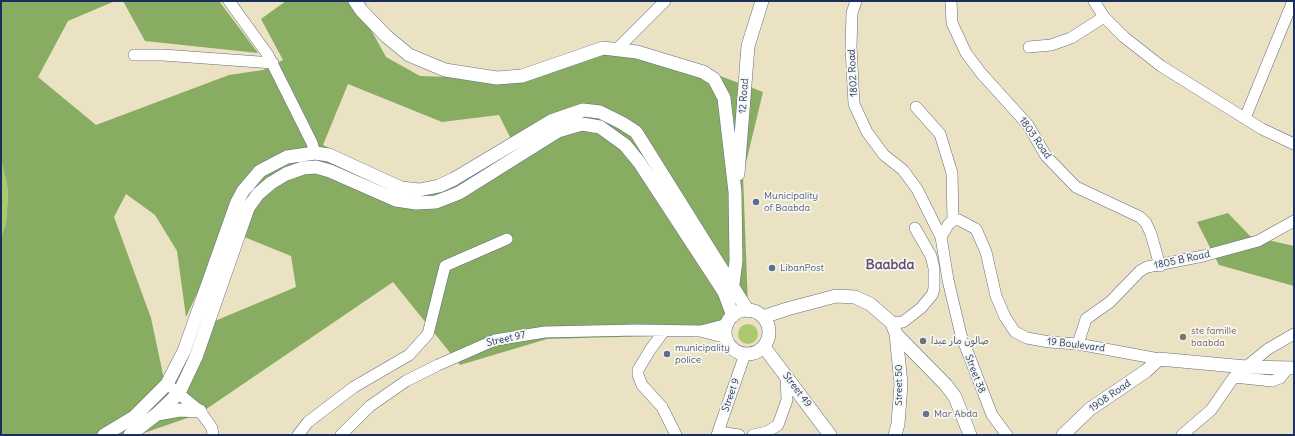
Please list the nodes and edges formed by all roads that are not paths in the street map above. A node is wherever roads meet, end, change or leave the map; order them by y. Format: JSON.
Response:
{"nodes":[{"id":1,"x":229,"y":1,"type":"edge"},
{"id":2,"x":355,"y":1,"type":"edge"},
{"id":3,"x":664,"y":1,"type":"edge"},
{"id":4,"x":762,"y":1,"type":"edge"},
{"id":5,"x":856,"y":1,"type":"edge"},
{"id":6,"x":951,"y":1,"type":"edge"},
{"id":7,"x":1094,"y":1,"type":"edge"},
{"id":8,"x":1293,"y":1,"type":"edge"},
{"id":9,"x":1104,"y":17,"type":"junction"},
{"id":10,"x":1029,"y":47,"type":"dead end"},
{"id":11,"x":618,"y":48,"type":"junction"},
{"id":12,"x":134,"y":55,"type":"dead end"},
{"id":13,"x":273,"y":63,"type":"junction"},
{"id":14,"x":916,"y":107,"type":"dead end"},
{"id":15,"x":1245,"y":118,"type":"junction"},
{"id":16,"x":1294,"y":144,"type":"edge"},
{"id":17,"x":315,"y":153,"type":"junction"},
{"id":18,"x":316,"y":168,"type":"junction"},
{"id":19,"x":735,"y":192,"type":"junction"},
{"id":20,"x":953,"y":220,"type":"junction"},
{"id":21,"x":1294,"y":221,"type":"edge"},
{"id":22,"x":915,"y":228,"type":"dead end"},
{"id":23,"x":941,"y":237,"type":"junction"},
{"id":24,"x":507,"y":238,"type":"dead end"},
{"id":25,"x":1160,"y":266,"type":"junction"},
{"id":26,"x":729,"y":288,"type":"junction"},
{"id":27,"x":748,"y":311,"type":"junction"},
{"id":28,"x":763,"y":317,"type":"junction"},
{"id":29,"x":730,"y":320,"type":"junction"},
{"id":30,"x":894,"y":328,"type":"junction"},
{"id":31,"x":664,"y":331,"type":"junction"},
{"id":32,"x":700,"y":331,"type":"junction"},
{"id":33,"x":1294,"y":334,"type":"edge"},
{"id":34,"x":727,"y":338,"type":"junction"},
{"id":35,"x":1078,"y":344,"type":"junction"},
{"id":36,"x":764,"y":347,"type":"junction"},
{"id":37,"x":745,"y":354,"type":"junction"},
{"id":38,"x":1159,"y":359,"type":"junction"},
{"id":39,"x":1246,"y":367,"type":"junction"},
{"id":40,"x":1290,"y":368,"type":"edge"},
{"id":41,"x":786,"y":375,"type":"junction"},
{"id":42,"x":167,"y":384,"type":"junction"},
{"id":43,"x":179,"y":393,"type":"junction"},
{"id":44,"x":200,"y":411,"type":"junction"},
{"id":45,"x":157,"y":414,"type":"junction"},
{"id":46,"x":717,"y":434,"type":"edge"},
{"id":47,"x":104,"y":435,"type":"edge"},
{"id":48,"x":130,"y":435,"type":"edge"},
{"id":49,"x":213,"y":435,"type":"edge"},
{"id":50,"x":298,"y":435,"type":"edge"},
{"id":51,"x":341,"y":435,"type":"edge"},
{"id":52,"x":676,"y":435,"type":"edge"},
{"id":53,"x":739,"y":435,"type":"edge"},
{"id":54,"x":752,"y":435,"type":"edge"},
{"id":55,"x":830,"y":435,"type":"edge"},
{"id":56,"x":895,"y":435,"type":"edge"},
{"id":57,"x":970,"y":435,"type":"edge"},
{"id":58,"x":1006,"y":435,"type":"edge"},
{"id":59,"x":1063,"y":435,"type":"edge"},
{"id":60,"x":1182,"y":435,"type":"edge"}],
"edges":[{"from":1,"to":13,"type":"street"},
{"from":2,"to":11,"type":"main road"},
{"from":3,"to":11,"type":"street"},
{"from":4,"to":19,"type":"main road","name":"12 Road"},
{"from":5,"to":23,"type":"street","name":"1802 Road"},
{"from":6,"to":25,"type":"street","name":"1803 Road"},
{"from":7,"to":9,"type":"street"},
{"from":8,"to":15,"type":"street"},
{"from":9,"to":10,"type":"street"},
{"from":9,"to":15,"type":"street"},
{"from":11,"to":19,"type":"main road"},
{"from":12,"to":13,"type":"street"},
{"from":13,"to":17,"type":"street"},
{"from":14,"to":20,"type":"street"},
{"from":15,"to":16,"type":"street"},
{"from":17,"to":18,"type":"main road"},
{"from":17,"to":26,"type":"main road"},
{"from":17,"to":42,"type":"main road"},
{"from":18,"to":26,"type":"main road"},
{"from":18,"to":43,"type":"main road"},
{"from":19,"to":26,"type":"main road"},
{"from":20,"to":23,"type":"street"},
{"from":20,"to":35,"type":"street","name":"19 Boulevard"},
{"from":21,"to":25,"type":"street","name":"1805 B Road"},
{"from":22,"to":30,"type":"street"},
{"from":23,"to":58,"type":"street","name":"Street 38"},
{"from":24,"to":50,"type":"street"},
{"from":25,"to":35,"type":"street","name":"1805 B Road"},
{"from":26,"to":27,"type":"main road"},
{"from":26,"to":29,"type":"main road"},
{"from":27,"to":28,"type":"main road"},
{"from":27,"to":29,"type":"main road"},
{"from":28,"to":30,"type":"main road"},
{"from":28,"to":36,"type":"main road"},
{"from":29,"to":32,"type":"street","name":"Street 97"},
{"from":29,"to":34,"type":"main road"},
{"from":30,"to":56,"type":"main road","name":"Street 50"},
{"from":30,"to":57,"type":"main road"},
{"from":31,"to":32,"type":"street","name":"Street 97"},
{"from":31,"to":51,"type":"street","name":"Street 97"},
{"from":31,"to":52,"type":"street"},
{"from":32,"to":34,"type":"street","name":"Street 97"},
{"from":33,"to":39,"type":"street"},
{"from":34,"to":37,"type":"main road"},
{"from":35,"to":38,"type":"street","name":"19 Boulevard"},
{"from":36,"to":37,"type":"main road"},
{"from":36,"to":41,"type":"main road","name":"Street 49"},
{"from":37,"to":46,"type":"street","name":"Street 9"},
{"from":38,"to":39,"type":"main road","name":"19 Boulevard"},
{"from":38,"to":59,"type":"main road","name":"1908 Road"},
{"from":39,"to":40,"type":"main road","name":"19 Boulevard"},
{"from":40,"to":60,"type":"street"},
{"from":41,"to":54,"type":"street"},
{"from":41,"to":55,"type":"main road","name":"Street 49"},
{"from":42,"to":43,"type":"street"},
{"from":42,"to":47,"type":"main road"},
{"from":43,"to":44,"type":"street"},
{"from":43,"to":45,"type":"main road"},
{"from":44,"to":45,"type":"main road"},
{"from":44,"to":49,"type":"street"},
{"from":45,"to":48,"type":"main road"},
{"from":46,"to":53,"type":"street"}]}
